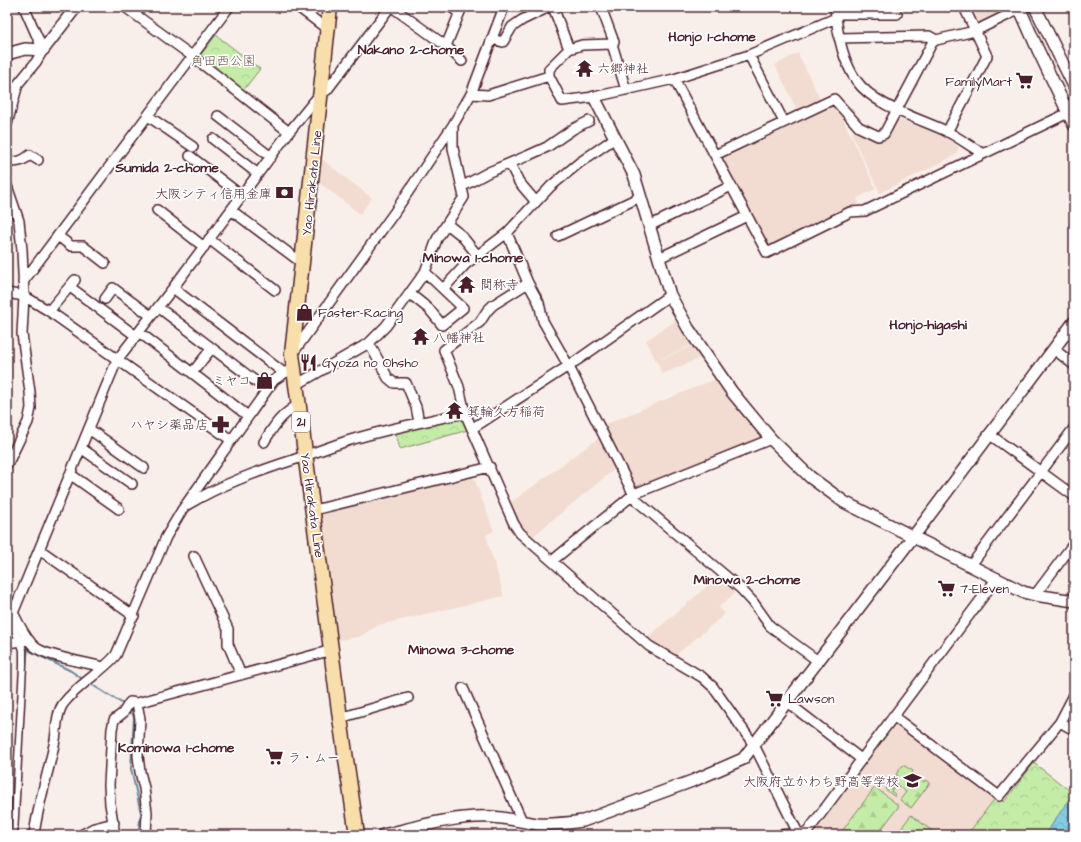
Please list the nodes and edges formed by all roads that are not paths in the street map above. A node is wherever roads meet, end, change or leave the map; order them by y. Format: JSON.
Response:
{"nodes":[{"id":1,"x":24,"y":7,"type":"edge"},
{"id":2,"x":76,"y":7,"type":"edge"},
{"id":3,"x":125,"y":7,"type":"edge"},
{"id":4,"x":230,"y":7,"type":"edge"},
{"id":5,"x":298,"y":7,"type":"edge"},
{"id":6,"x":330,"y":7,"type":"edge"},
{"id":7,"x":391,"y":7,"type":"edge"},
{"id":8,"x":451,"y":7,"type":"edge"},
{"id":9,"x":504,"y":7,"type":"edge"},
{"id":10,"x":548,"y":7,"type":"edge"},
{"id":11,"x":553,"y":7,"type":"edge"},
{"id":12,"x":602,"y":7,"type":"edge"},
{"id":13,"x":964,"y":7,"type":"edge"},
{"id":14,"x":1035,"y":7,"type":"edge"},
{"id":15,"x":1021,"y":8,"type":"edge"},
{"id":16,"x":461,"y":10,"type":"edge"},
{"id":17,"x":836,"y":13,"type":"edge"},
{"id":18,"x":897,"y":14,"type":"dead end"},
{"id":19,"x":327,"y":29,"type":"junction"},
{"id":20,"x":975,"y":32,"type":"junction"},
{"id":21,"x":840,"y":38,"type":"junction"},
{"id":22,"x":492,"y":39,"type":"junction"},
{"id":23,"x":936,"y":40,"type":"junction"},
{"id":24,"x":612,"y":44,"type":"junction"},
{"id":25,"x":446,"y":46,"type":"junction"},
{"id":26,"x":569,"y":49,"type":"junction"},
{"id":27,"x":43,"y":50,"type":"junction"},
{"id":28,"x":7,"y":54,"type":"edge"},
{"id":29,"x":749,"y":55,"type":"junction"},
{"id":30,"x":192,"y":56,"type":"junction"},
{"id":31,"x":462,"y":60,"type":"dead end"},
{"id":32,"x":549,"y":76,"type":"junction"},
{"id":33,"x":674,"y":79,"type":"junction"},
{"id":34,"x":1074,"y":86,"type":"edge"},
{"id":35,"x":626,"y":90,"type":"junction"},
{"id":36,"x":320,"y":94,"type":"junction"},
{"id":37,"x":471,"y":94,"type":"junction"},
{"id":38,"x":594,"y":97,"type":"junction"},
{"id":39,"x":1074,"y":103,"type":"edge"},
{"id":40,"x":896,"y":110,"type":"junction"},
{"id":41,"x":1071,"y":113,"type":"edge"},
{"id":42,"x":148,"y":116,"type":"junction"},
{"id":43,"x":218,"y":116,"type":"dead end"},
{"id":44,"x":589,"y":121,"type":"dead end"},
{"id":45,"x":784,"y":122,"type":"junction"},
{"id":46,"x":7,"y":124,"type":"edge"},
{"id":47,"x":453,"y":125,"type":"junction"},
{"id":48,"x":1074,"y":125,"type":"edge"},
{"id":49,"x":290,"y":132,"type":"junction"},
{"id":50,"x":947,"y":132,"type":"junction"},
{"id":51,"x":213,"y":138,"type":"dead end"},
{"id":52,"x":615,"y":138,"type":"junction"},
{"id":53,"x":982,"y":154,"type":"junction"},
{"id":54,"x":715,"y":155,"type":"junction"},
{"id":55,"x":271,"y":157,"type":"junction"},
{"id":56,"x":38,"y":160,"type":"dead end"},
{"id":57,"x":7,"y":162,"type":"edge"},
{"id":58,"x":510,"y":164,"type":"junction"},
{"id":59,"x":258,"y":174,"type":"junction"},
{"id":60,"x":7,"y":186,"type":"edge"},
{"id":61,"x":463,"y":186,"type":"junction"},
{"id":62,"x":731,"y":186,"type":"junction"},
{"id":63,"x":242,"y":196,"type":"junction"},
{"id":64,"x":640,"y":196,"type":"junction"},
{"id":65,"x":536,"y":202,"type":"junction"},
{"id":66,"x":10,"y":203,"type":"edge"},
{"id":67,"x":157,"y":210,"type":"dead end"},
{"id":68,"x":231,"y":210,"type":"junction"},
{"id":69,"x":747,"y":216,"type":"junction"},
{"id":70,"x":447,"y":224,"type":"junction"},
{"id":71,"x":649,"y":226,"type":"junction"},
{"id":72,"x":507,"y":233,"type":"junction"},
{"id":73,"x":58,"y":236,"type":"junction"},
{"id":74,"x":558,"y":236,"type":"dead end"},
{"id":75,"x":209,"y":239,"type":"junction"},
{"id":76,"x":204,"y":247,"type":"junction"},
{"id":77,"x":478,"y":256,"type":"junction"},
{"id":78,"x":659,"y":258,"type":"junction"},
{"id":79,"x":106,"y":263,"type":"dead end"},
{"id":80,"x":302,"y":263,"type":"junction"},
{"id":81,"x":425,"y":272,"type":"junction"},
{"id":82,"x":23,"y":282,"type":"junction"},
{"id":83,"x":528,"y":283,"type":"junction"},
{"id":84,"x":173,"y":288,"type":"junction"},
{"id":85,"x":444,"y":288,"type":"junction"},
{"id":86,"x":275,"y":290,"type":"dead end"},
{"id":87,"x":7,"y":293,"type":"edge"},
{"id":88,"x":409,"y":293,"type":"junction"},
{"id":89,"x":670,"y":295,"type":"junction"},
{"id":90,"x":24,"y":296,"type":"junction"},
{"id":91,"x":105,"y":299,"type":"dead end"},
{"id":92,"x":158,"y":307,"type":"junction"},
{"id":93,"x":49,"y":312,"type":"junction"},
{"id":94,"x":151,"y":316,"type":"junction"},
{"id":95,"x":1074,"y":322,"type":"edge"},
{"id":96,"x":137,"y":334,"type":"junction"},
{"id":97,"x":369,"y":343,"type":"junction"},
{"id":98,"x":212,"y":348,"type":"junction"},
{"id":99,"x":1054,"y":349,"type":"junction"},
{"id":100,"x":117,"y":360,"type":"junction"},
{"id":101,"x":290,"y":365,"type":"junction"},
{"id":102,"x":568,"y":365,"type":"junction"},
{"id":103,"x":1074,"y":365,"type":"edge"},
{"id":104,"x":192,"y":373,"type":"junction"},
{"id":105,"x":296,"y":384,"type":"junction"},
{"id":106,"x":267,"y":390,"type":"junction"},
{"id":107,"x":299,"y":404,"type":"junction"},
{"id":108,"x":466,"y":412,"type":"junction"},
{"id":109,"x":248,"y":416,"type":"junction"},
{"id":110,"x":419,"y":422,"type":"junction"},
{"id":111,"x":473,"y":428,"type":"junction"},
{"id":112,"x":1074,"y":428,"type":"edge"},
{"id":113,"x":89,"y":429,"type":"junction"},
{"id":114,"x":989,"y":434,"type":"junction"},
{"id":115,"x":771,"y":439,"type":"junction"},
{"id":116,"x":231,"y":440,"type":"junction"},
{"id":117,"x":264,"y":442,"type":"dead end"},
{"id":118,"x":81,"y":448,"type":"junction"},
{"id":119,"x":306,"y":455,"type":"junction"},
{"id":120,"x":7,"y":465,"type":"edge"},
{"id":121,"x":490,"y":467,"type":"junction"},
{"id":122,"x":144,"y":468,"type":"dead end"},
{"id":123,"x":1041,"y":471,"type":"junction"},
{"id":124,"x":70,"y":474,"type":"junction"},
{"id":125,"x":132,"y":484,"type":"dead end"},
{"id":126,"x":634,"y":494,"type":"junction"},
{"id":127,"x":1074,"y":496,"type":"edge"},
{"id":128,"x":183,"y":508,"type":"junction"},
{"id":129,"x":118,"y":509,"type":"dead end"},
{"id":130,"x":314,"y":510,"type":"junction"},
{"id":131,"x":913,"y":537,"type":"junction"},
{"id":132,"x":1074,"y":543,"type":"edge"},
{"id":133,"x":40,"y":550,"type":"junction"},
{"id":134,"x":194,"y":556,"type":"dead end"},
{"id":135,"x":552,"y":561,"type":"junction"},
{"id":136,"x":971,"y":565,"type":"junction"},
{"id":137,"x":997,"y":578,"type":"junction"},
{"id":138,"x":1035,"y":595,"type":"junction"},
{"id":139,"x":7,"y":600,"type":"edge"},
{"id":140,"x":1074,"y":601,"type":"edge"},
{"id":141,"x":10,"y":615,"type":"edge"},
{"id":142,"x":134,"y":616,"type":"junction"},
{"id":143,"x":24,"y":640,"type":"junction"},
{"id":144,"x":7,"y":643,"type":"edge"},
{"id":145,"x":332,"y":650,"type":"junction"},
{"id":146,"x":818,"y":661,"type":"junction"},
{"id":147,"x":103,"y":667,"type":"junction"},
{"id":148,"x":241,"y":675,"type":"junction"},
{"id":149,"x":463,"y":688,"type":"dead end"},
{"id":150,"x":1074,"y":695,"type":"edge"},
{"id":151,"x":408,"y":698,"type":"dead end"},
{"id":152,"x":787,"y":702,"type":"junction"},
{"id":153,"x":137,"y":703,"type":"junction"},
{"id":154,"x":893,"y":716,"type":"junction"},
{"id":155,"x":340,"y":718,"type":"junction"},
{"id":156,"x":1060,"y":722,"type":"junction"},
{"id":157,"x":1074,"y":730,"type":"edge"},
{"id":158,"x":754,"y":745,"type":"junction"},
{"id":159,"x":861,"y":759,"type":"junction"},
{"id":160,"x":522,"y":821,"type":"junction"},
{"id":161,"x":114,"y":823,"type":"junction"},
{"id":162,"x":805,"y":833,"type":"edge"},
{"id":163,"x":14,"y":835,"type":"edge"},
{"id":164,"x":34,"y":835,"type":"edge"},
{"id":165,"x":81,"y":835,"type":"edge"},
{"id":166,"x":115,"y":835,"type":"edge"},
{"id":167,"x":146,"y":835,"type":"edge"},
{"id":168,"x":357,"y":835,"type":"edge"},
{"id":169,"x":384,"y":835,"type":"edge"},
{"id":170,"x":781,"y":835,"type":"edge"}],
"edges":[{"from":1,"to":27,"type":"street"},
{"from":2,"to":27,"type":"street"},
{"from":3,"to":30,"type":"street"},
{"from":4,"to":30,"type":"street"},
{"from":5,"to":19,"type":"street"},
{"from":6,"to":19,"type":"main road","name":"Yao Hirakata Line","number":"21"},
{"from":7,"to":25,"type":"street"},
{"from":7,"to":36,"type":"street"},
{"from":8,"to":16,"type":"street"},
{"from":9,"to":22,"type":"street"},
{"from":10,"to":22,"type":"street"},
{"from":11,"to":26,"type":"street"},
{"from":12,"to":24,"type":"street"},
{"from":13,"to":20,"type":"street"},
{"from":14,"to":34,"type":"street"},
{"from":15,"to":20,"type":"street"},
{"from":15,"to":41,"type":"street"},
{"from":16,"to":25,"type":"street"},
{"from":17,"to":18,"type":"street"},
{"from":17,"to":21,"type":"street"},
{"from":17,"to":29,"type":"street"},
{"from":19,"to":36,"type":"main road","name":"Yao Hirakata Line","number":"21"},
{"from":20,"to":23,"type":"street"},
{"from":20,"to":50,"type":"street"},
{"from":21,"to":23,"type":"street"},
{"from":21,"to":40,"type":"street"},
{"from":22,"to":37,"type":"street"},
{"from":23,"to":40,"type":"street"},
{"from":24,"to":26,"type":"street"},
{"from":24,"to":35,"type":"street"},
{"from":25,"to":31,"type":"street"},
{"from":26,"to":32,"type":"street"},
{"from":27,"to":28,"type":"street"},
{"from":27,"to":46,"type":"street"},
{"from":29,"to":33,"type":"street"},
{"from":29,"to":45,"type":"street"},
{"from":30,"to":42,"type":"street"},
{"from":30,"to":49,"type":"street"},
{"from":32,"to":37,"type":"street"},
{"from":32,"to":38,"type":"street"},
{"from":33,"to":35,"type":"street"},
{"from":33,"to":54,"type":"street"},
{"from":35,"to":38,"type":"street"},
{"from":36,"to":49,"type":"street"},
{"from":36,"to":80,"type":"main road","name":"Yao Hirakata Line","number":"21"},
{"from":37,"to":47,"type":"street"},
{"from":38,"to":52,"type":"street"},
{"from":39,"to":41,"type":"street"},
{"from":40,"to":45,"type":"street"},
{"from":40,"to":50,"type":"street"},
{"from":41,"to":48,"type":"street"},
{"from":41,"to":53,"type":"street"},
{"from":42,"to":63,"type":"street"},
{"from":42,"to":73,"type":"street"},
{"from":43,"to":55,"type":"street"},
{"from":44,"to":58,"type":"street"},
{"from":45,"to":54,"type":"street"},
{"from":47,"to":61,"type":"street"},
{"from":47,"to":101,"type":"street"},
{"from":49,"to":55,"type":"street"},
{"from":50,"to":53,"type":"street"},
{"from":51,"to":59,"type":"street"},
{"from":52,"to":64,"type":"street"},
{"from":52,"to":65,"type":"street"},
{"from":53,"to":69,"type":"street"},
{"from":54,"to":62,"type":"street"},
{"from":55,"to":59,"type":"street"},
{"from":56,"to":57,"type":"street"},
{"from":58,"to":61,"type":"street"},
{"from":58,"to":65,"type":"street"},
{"from":59,"to":63,"type":"street"},
{"from":60,"to":66,"type":"street"},
{"from":61,"to":70,"type":"street"},
{"from":62,"to":69,"type":"street"},
{"from":62,"to":71,"type":"street"},
{"from":63,"to":68,"type":"street"},
{"from":64,"to":71,"type":"street"},
{"from":64,"to":74,"type":"street"},
{"from":65,"to":72,"type":"street"},
{"from":66,"to":82,"type":"street"},
{"from":67,"to":76,"type":"street"},
{"from":68,"to":75,"type":"street"},
{"from":68,"to":80,"type":"street"},
{"from":69,"to":78,"type":"street"},
{"from":70,"to":77,"type":"street"},
{"from":70,"to":81,"type":"street"},
{"from":71,"to":78,"type":"street"},
{"from":72,"to":77,"type":"street"},
{"from":72,"to":83,"type":"street"},
{"from":73,"to":79,"type":"street"},
{"from":73,"to":82,"type":"street"},
{"from":75,"to":76,"type":"street"},
{"from":75,"to":86,"type":"street"},
{"from":76,"to":84,"type":"street"},
{"from":77,"to":85,"type":"street"},
{"from":78,"to":89,"type":"street"},
{"from":80,"to":101,"type":"main road","name":"Yao Hirakata Line","number":"21"},
{"from":81,"to":85,"type":"street"},
{"from":81,"to":88,"type":"street"},
{"from":82,"to":90,"type":"street"},
{"from":83,"to":102,"type":"street"},
{"from":83,"to":108,"type":"street"},
{"from":84,"to":92,"type":"street"},
{"from":84,"to":101,"type":"street"},
{"from":85,"to":88,"type":"street"},
{"from":87,"to":90,"type":"street"},
{"from":88,"to":97,"type":"street"},
{"from":89,"to":102,"type":"street"},
{"from":89,"to":115,"type":"street"},
{"from":90,"to":93,"type":"street"},
{"from":90,"to":120,"type":"street"},
{"from":91,"to":94,"type":"street"},
{"from":92,"to":94,"type":"street"},
{"from":92,"to":98,"type":"street"},
{"from":93,"to":96,"type":"street"},
{"from":93,"to":100,"type":"street"},
{"from":94,"to":96,"type":"street"},
{"from":95,"to":99,"type":"street"},
{"from":96,"to":100,"type":"street"},
{"from":96,"to":104,"type":"street"},
{"from":97,"to":105,"type":"street"},
{"from":97,"to":110,"type":"street"},
{"from":98,"to":104,"type":"street"},
{"from":98,"to":106,"type":"street"},
{"from":99,"to":103,"type":"street"},
{"from":99,"to":114,"type":"street"},
{"from":100,"to":113,"type":"street"},
{"from":100,"to":116,"type":"street"},
{"from":101,"to":105,"type":"main road","name":"Yao Hirakata Line","number":"21"},
{"from":101,"to":106,"type":"street"},
{"from":102,"to":111,"type":"street"},
{"from":102,"to":126,"type":"street"},
{"from":104,"to":109,"type":"street"},
{"from":105,"to":107,"type":"main road","name":"Yao Hirakata Line","number":"21"},
{"from":106,"to":109,"type":"street"},
{"from":107,"to":117,"type":"street"},
{"from":107,"to":119,"type":"main road","name":"Yao Hirakata Line","number":"21"},
{"from":108,"to":110,"type":"street"},
{"from":108,"to":111,"type":"street"},
{"from":109,"to":116,"type":"street"},
{"from":110,"to":119,"type":"street"},
{"from":111,"to":121,"type":"street"},
{"from":112,"to":123,"type":"street"},
{"from":113,"to":118,"type":"street"},
{"from":113,"to":122,"type":"street"},
{"from":114,"to":123,"type":"street"},
{"from":114,"to":131,"type":"street"},
{"from":115,"to":126,"type":"street"},
{"from":115,"to":131,"type":"street"},
{"from":116,"to":128,"type":"street"},
{"from":118,"to":124,"type":"street"},
{"from":118,"to":125,"type":"street"},
{"from":119,"to":128,"type":"street"},
{"from":119,"to":130,"type":"main road","name":"Yao Hirakata Line","number":"21"},
{"from":121,"to":130,"type":"street"},
{"from":121,"to":135,"type":"street"},
{"from":123,"to":127,"type":"street"},
{"from":123,"to":136,"type":"street"},
{"from":124,"to":129,"type":"street"},
{"from":124,"to":133,"type":"street"},
{"from":126,"to":135,"type":"street"},
{"from":126,"to":146,"type":"street"},
{"from":128,"to":142,"type":"street"},
{"from":130,"to":145,"type":"main road","name":"Yao Hirakata Line","number":"21"},
{"from":131,"to":136,"type":"street"},
{"from":131,"to":146,"type":"street"},
{"from":132,"to":138,"type":"street"},
{"from":133,"to":141,"type":"street"},
{"from":133,"to":142,"type":"street"},
{"from":134,"to":148,"type":"street"},
{"from":135,"to":158,"type":"street"},
{"from":136,"to":137,"type":"street"},
{"from":137,"to":138,"type":"street"},
{"from":137,"to":154,"type":"street"},
{"from":138,"to":140,"type":"street"},
{"from":139,"to":141,"type":"street"},
{"from":141,"to":143,"type":"street"},
{"from":142,"to":147,"type":"street"},
{"from":143,"to":144,"type":"street"},
{"from":143,"to":147,"type":"street"},
{"from":143,"to":163,"type":"street"},
{"from":145,"to":148,"type":"street"},
{"from":145,"to":155,"type":"main road","name":"Yao Hirakata Line","number":"21"},
{"from":146,"to":152,"type":"street"},
{"from":147,"to":164,"type":"street"},
{"from":148,"to":153,"type":"street"},
{"from":149,"to":160,"type":"street"},
{"from":150,"to":156,"type":"street"},
{"from":151,"to":155,"type":"street"},
{"from":152,"to":158,"type":"street"},
{"from":152,"to":159,"type":"street"},
{"from":153,"to":161,"type":"street"},
{"from":153,"to":167,"type":"street"},
{"from":154,"to":156,"type":"street"},
{"from":154,"to":159,"type":"street"},
{"from":155,"to":168,"type":"main road","name":"Yao Hirakata Line","number":"21"},
{"from":156,"to":157,"type":"street"},
{"from":158,"to":160,"type":"street"},
{"from":158,"to":162,"type":"street"},
{"from":159,"to":162,"type":"street"},
{"from":160,"to":169,"type":"street"},
{"from":161,"to":165,"type":"street"},
{"from":161,"to":166,"type":"street"},
{"from":162,"to":170,"type":"street"}]}
